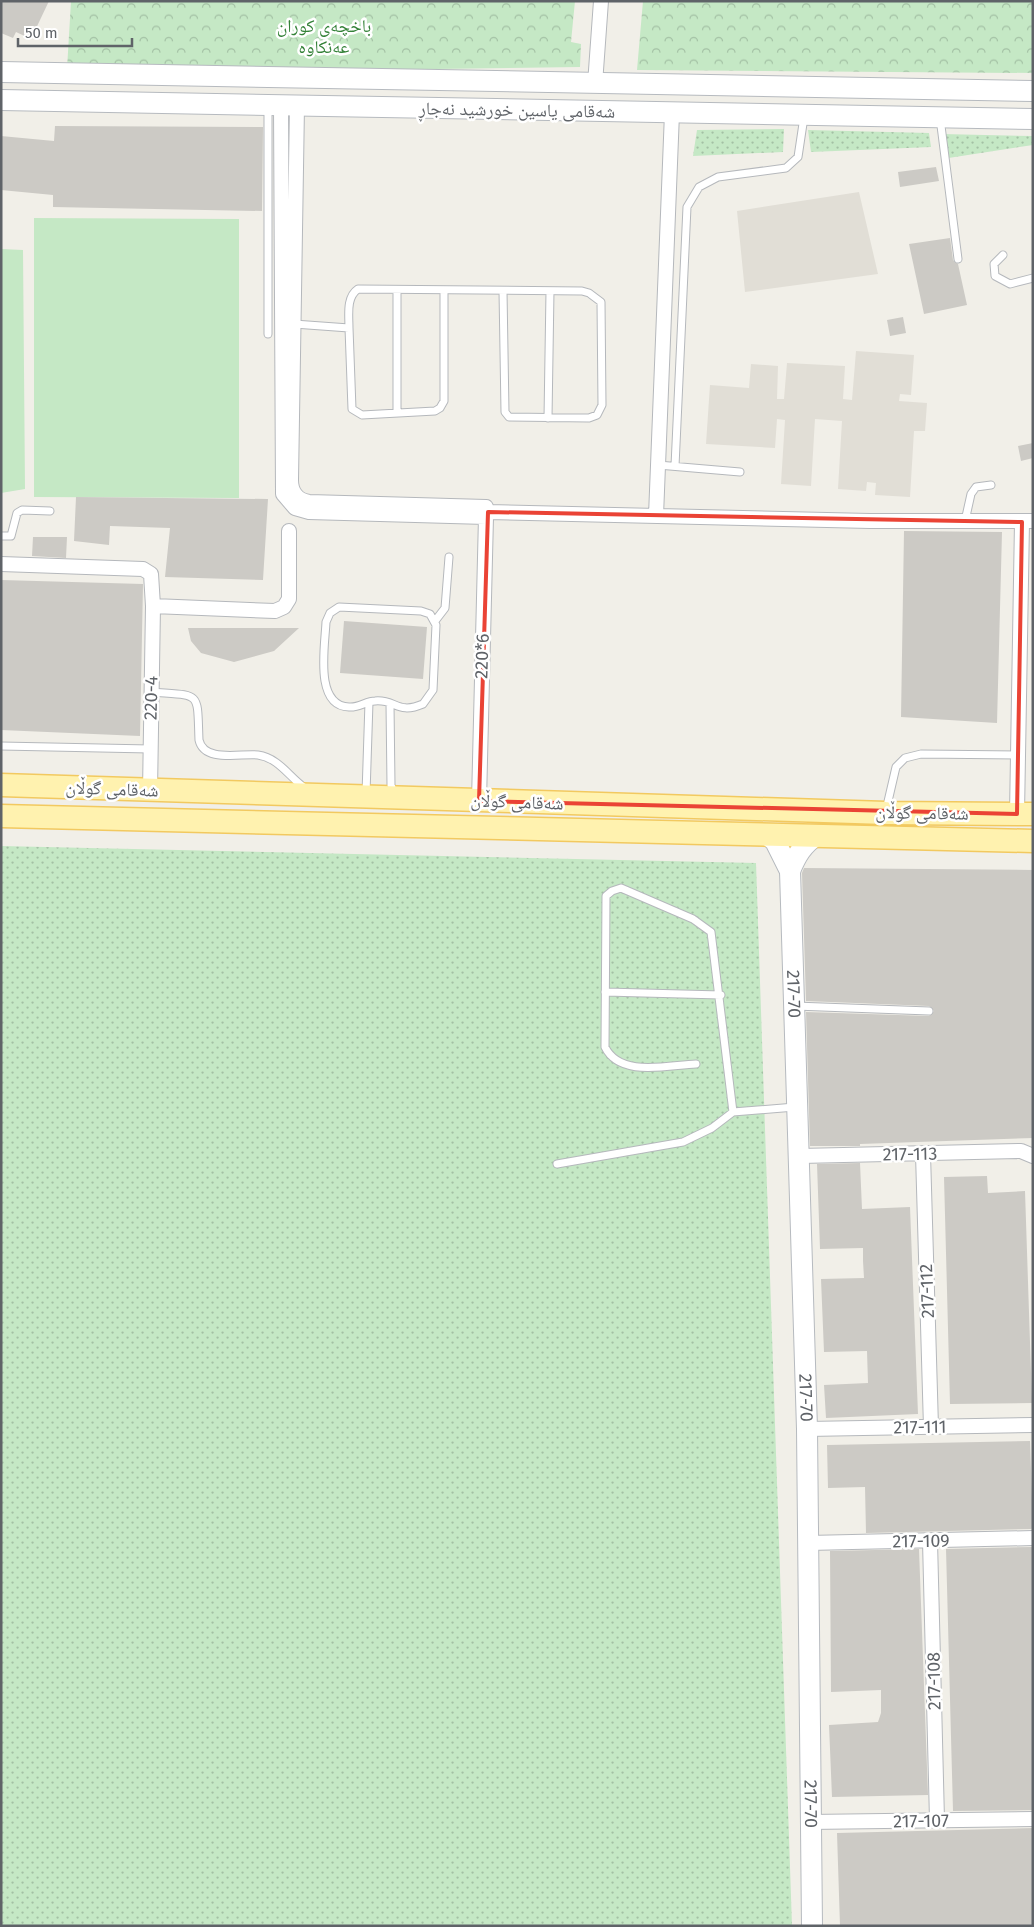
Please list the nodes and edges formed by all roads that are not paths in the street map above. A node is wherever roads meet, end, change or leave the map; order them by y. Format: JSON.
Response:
{"nodes":[{"id":1,"x":601,"y":1,"type":"edge"},
{"id":2,"x":1,"y":72,"type":"edge"},
{"id":3,"x":595,"y":84,"type":"junction"},
{"id":4,"x":1033,"y":91,"type":"edge"},
{"id":5,"x":1,"y":100,"type":"edge"},
{"id":6,"x":282,"y":106,"type":"junction"},
{"id":7,"x":672,"y":113,"type":"junction"},
{"id":8,"x":804,"y":116,"type":"junction"},
{"id":9,"x":940,"y":118,"type":"junction"},
{"id":10,"x":1033,"y":119,"type":"edge"},
{"id":11,"x":1002,"y":255,"type":"dead end"},
{"id":12,"x":958,"y":258,"type":"dead end"},
{"id":13,"x":1033,"y":278,"type":"edge"},
{"id":14,"x":398,"y":290,"type":"junction"},
{"id":15,"x":444,"y":290,"type":"junction"},
{"id":16,"x":503,"y":291,"type":"junction"},
{"id":17,"x":550,"y":291,"type":"junction"},
{"id":18,"x":294,"y":324,"type":"junction"},
{"id":19,"x":349,"y":328,"type":"junction"},
{"id":20,"x":268,"y":334,"type":"dead end"},
{"id":21,"x":397,"y":413,"type":"junction"},
{"id":22,"x":548,"y":418,"type":"junction"},
{"id":23,"x":658,"y":464,"type":"junction"},
{"id":24,"x":675,"y":466,"type":"junction"},
{"id":25,"x":740,"y":472,"type":"dead end"},
{"id":26,"x":991,"y":485,"type":"dead end"},
{"id":27,"x":50,"y":511,"type":"dead end"},
{"id":28,"x":487,"y":512,"type":"junction"},
{"id":29,"x":656,"y":516,"type":"junction"},
{"id":30,"x":965,"y":521,"type":"junction"},
{"id":31,"x":1027,"y":522,"type":"edge"},
{"id":32,"x":289,"y":531,"type":"dead end"},
{"id":33,"x":1,"y":536,"type":"edge"},
{"id":34,"x":449,"y":557,"type":"dead end"},
{"id":35,"x":1,"y":564,"type":"edge"},
{"id":36,"x":153,"y":606,"type":"junction"},
{"id":37,"x":435,"y":621,"type":"junction"},
{"id":38,"x":151,"y":692,"type":"junction"},
{"id":39,"x":369,"y":702,"type":"junction"},
{"id":40,"x":390,"y":704,"type":"junction"},
{"id":41,"x":1,"y":746,"type":"edge"},
{"id":42,"x":150,"y":750,"type":"junction"},
{"id":43,"x":1018,"y":755,"type":"junction"},
{"id":44,"x":1,"y":785,"type":"edge"},
{"id":45,"x":102,"y":789,"type":"junction"},
{"id":46,"x":150,"y":791,"type":"junction"},
{"id":47,"x":319,"y":794,"type":"junction"},
{"id":48,"x":366,"y":796,"type":"junction"},
{"id":49,"x":397,"y":798,"type":"junction"},
{"id":50,"x":479,"y":801,"type":"junction"},
{"id":51,"x":886,"y":813,"type":"junction"},
{"id":52,"x":1025,"y":814,"type":"edge"},
{"id":53,"x":1,"y":816,"type":"edge"},
{"id":54,"x":103,"y":819,"type":"junction"},
{"id":55,"x":766,"y":834,"type":"junction"},
{"id":56,"x":817,"y":835,"type":"junction"},
{"id":57,"x":1033,"y":842,"type":"edge"},
{"id":58,"x":790,"y":871,"type":"junction"},
{"id":59,"x":605,"y":992,"type":"junction"},
{"id":60,"x":721,"y":995,"type":"junction"},
{"id":61,"x":794,"y":1006,"type":"junction"},
{"id":62,"x":929,"y":1011,"type":"dead end"},
{"id":63,"x":696,"y":1064,"type":"dead end"},
{"id":64,"x":798,"y":1107,"type":"junction"},
{"id":65,"x":733,"y":1112,"type":"junction"},
{"id":66,"x":923,"y":1154,"type":"junction"},
{"id":67,"x":1027,"y":1154,"type":"edge"},
{"id":68,"x":800,"y":1156,"type":"junction"},
{"id":69,"x":557,"y":1164,"type":"dead end"},
{"id":70,"x":1033,"y":1425,"type":"edge"},
{"id":71,"x":931,"y":1427,"type":"junction"},
{"id":72,"x":807,"y":1429,"type":"junction"},
{"id":73,"x":1033,"y":1538,"type":"edge"},
{"id":74,"x":930,"y":1541,"type":"junction"},
{"id":75,"x":808,"y":1543,"type":"junction"},
{"id":76,"x":1033,"y":1819,"type":"edge"},
{"id":77,"x":937,"y":1820,"type":"junction"},
{"id":78,"x":809,"y":1822,"type":"junction"},
{"id":79,"x":812,"y":1926,"type":"edge"}],
"edges":[{"from":1,"to":3,"type":"street"},
{"from":2,"to":3,"type":"street","name":"شەقامی یاسین خورشید نەجاڕ"},
{"from":3,"to":4,"type":"street","name":"شەقامی یاسین خورشید نەجاڕ"},
{"from":5,"to":6,"type":"street","name":"شەقامی یاسین خورشید نەجاڕ"},
{"from":6,"to":7,"type":"street","name":"شەقامی یاسین خورشید نەجاڕ"},
{"from":6,"to":18,"type":"street"},
{"from":6,"to":20,"type":"lane"},
{"from":6,"to":28,"type":"street"},
{"from":7,"to":8,"type":"street","name":"شەقامی یاسین خورشید نەجاڕ"},
{"from":7,"to":23,"type":"street"},
{"from":8,"to":9,"type":"street","name":"شەقامی یاسین خورشید نەجاڕ"},
{"from":8,"to":24,"type":"lane"},
{"from":9,"to":10,"type":"street","name":"شەقامی یاسین خورشید نەجاڕ"},
{"from":9,"to":12,"type":"lane"},
{"from":11,"to":13,"type":"lane"},
{"from":14,"to":15,"type":"lane"},
{"from":14,"to":19,"type":"lane"},
{"from":14,"to":21,"type":"lane"},
{"from":15,"to":16,"type":"lane"},
{"from":15,"to":21,"type":"lane"},
{"from":16,"to":17,"type":"lane"},
{"from":16,"to":22,"type":"lane"},
{"from":17,"to":22,"type":"lane"},
{"from":17,"to":22,"type":"lane"},
{"from":18,"to":19,"type":"lane"},
{"from":18,"to":28,"type":"street"},
{"from":19,"to":21,"type":"lane"},
{"from":23,"to":24,"type":"lane"},
{"from":23,"to":29,"type":"street"},
{"from":24,"to":25,"type":"lane"},
{"from":26,"to":30,"type":"lane"},
{"from":27,"to":33,"type":"lane"},
{"from":28,"to":29,"type":"street"},
{"from":28,"to":50,"type":"street","name":"220*6"},
{"from":29,"to":30,"type":"street"},
{"from":30,"to":31,"type":"street"},
{"from":31,"to":43,"type":"street"},
{"from":32,"to":36,"type":"street"},
{"from":34,"to":37,"type":"lane"},
{"from":35,"to":36,"type":"street","name":"220-4"},
{"from":36,"to":38,"type":"street","name":"220-4"},
{"from":37,"to":39,"type":"lane"},
{"from":37,"to":40,"type":"lane"},
{"from":38,"to":42,"type":"street","name":"220-4"},
{"from":38,"to":47,"type":"lane"},
{"from":39,"to":40,"type":"lane"},
{"from":39,"to":48,"type":"lane"},
{"from":40,"to":49,"type":"lane"},
{"from":41,"to":42,"type":"lane"},
{"from":42,"to":46,"type":"street","name":"220-4"},
{"from":43,"to":51,"type":"lane"},
{"from":43,"to":52,"type":"street"},
{"from":44,"to":45,"type":"main road","name":"شەقامی گوڵان"},
{"from":45,"to":46,"type":"main road","name":"شەقامی گوڵان"},
{"from":45,"to":54,"type":"main road"},
{"from":46,"to":47,"type":"main road","name":"شەقامی گوڵان"},
{"from":47,"to":48,"type":"main road","name":"شەقامی گوڵان"},
{"from":48,"to":49,"type":"main road","name":"شەقامی گوڵان"},
{"from":49,"to":50,"type":"main road","name":"شەقامی گوڵان"},
{"from":50,"to":51,"type":"main road","name":"شەقامی گوڵان"},
{"from":51,"to":52,"type":"main road","name":"شەقامی گوڵان"},
{"from":53,"to":54,"type":"main road","name":"شەقامی گوڵان"},
{"from":54,"to":55,"type":"main road","name":"شەقامی گوڵان"},
{"from":55,"to":56,"type":"main road","name":"شەقامی گوڵان"},
{"from":55,"to":58,"type":"street","name":"217-70"},
{"from":56,"to":57,"type":"main road","name":"شەقامی گوڵان"},
{"from":56,"to":58,"type":"street","name":"217-70"},
{"from":58,"to":61,"type":"street","name":"217-70"},
{"from":59,"to":60,"type":"lane"},
{"from":59,"to":60,"type":"lane"},
{"from":59,"to":63,"type":"lane"},
{"from":60,"to":65,"type":"lane"},
{"from":61,"to":62,"type":"lane"},
{"from":61,"to":64,"type":"street","name":"217-70"},
{"from":64,"to":65,"type":"lane"},
{"from":64,"to":68,"type":"street","name":"217-70"},
{"from":65,"to":69,"type":"lane"},
{"from":66,"to":67,"type":"street","name":"217-113"},
{"from":66,"to":68,"type":"street","name":"217-113"},
{"from":66,"to":71,"type":"street","name":"217-112"},
{"from":68,"to":72,"type":"street","name":"217-70"},
{"from":70,"to":71,"type":"street","name":"217-111"},
{"from":71,"to":72,"type":"street","name":"217-111"},
{"from":72,"to":75,"type":"street","name":"217-70"},
{"from":73,"to":74,"type":"street","name":"217-109"},
{"from":74,"to":75,"type":"street","name":"217-109"},
{"from":74,"to":77,"type":"street","name":"217-108"},
{"from":75,"to":78,"type":"street","name":"217-70"},
{"from":76,"to":77,"type":"street","name":"217-107"},
{"from":77,"to":78,"type":"street","name":"217-107"},
{"from":78,"to":79,"type":"street","name":"217-70"}]}
